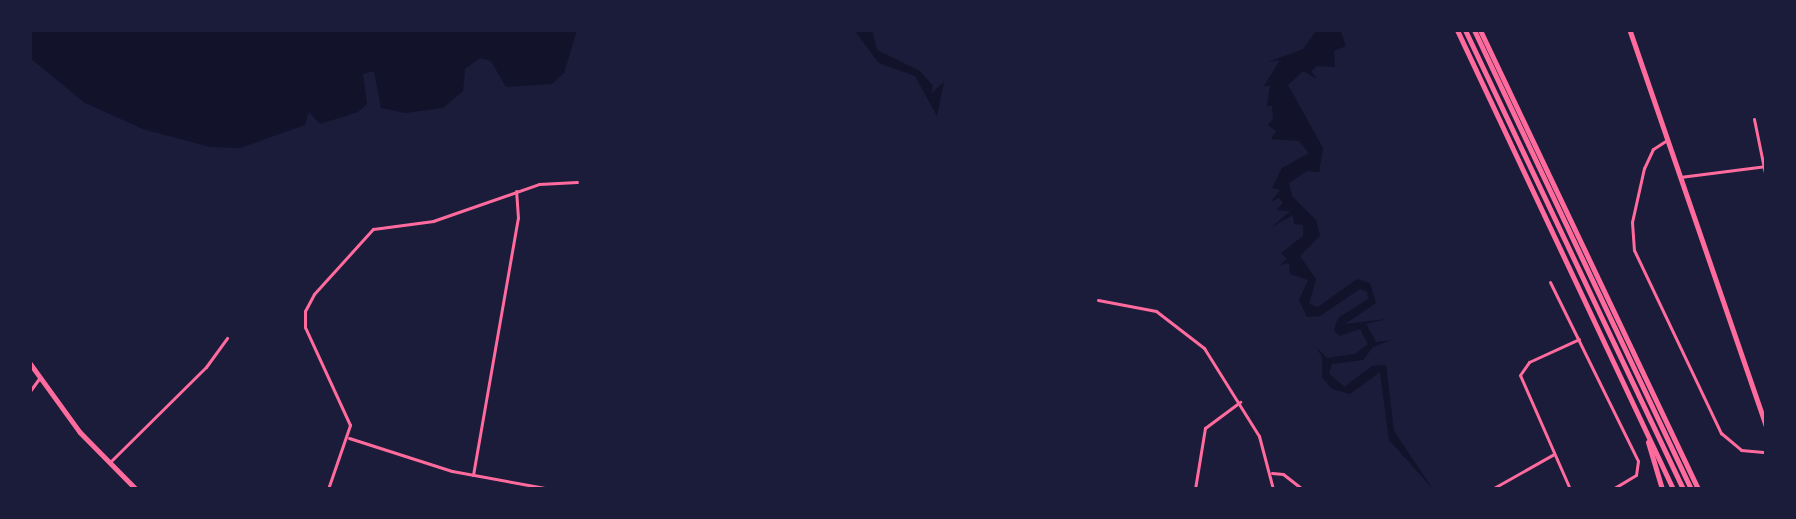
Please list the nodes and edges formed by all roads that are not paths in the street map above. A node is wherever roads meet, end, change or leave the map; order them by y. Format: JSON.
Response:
{"nodes":[{"id":1,"x":1457,"y":30,"type":"edge"},
{"id":2,"x":1465,"y":30,"type":"edge"},
{"id":3,"x":1474,"y":30,"type":"edge"},
{"id":4,"x":1480,"y":30,"type":"edge"},
{"id":5,"x":1630,"y":30,"type":"edge"},
{"id":6,"x":1754,"y":119,"type":"dead end"},
{"id":7,"x":1668,"y":140,"type":"junction"},
{"id":8,"x":1764,"y":167,"type":"edge"},
{"id":9,"x":1680,"y":177,"type":"junction"},
{"id":10,"x":1766,"y":178,"type":"edge"},
{"id":11,"x":577,"y":182,"type":"dead end"},
{"id":12,"x":516,"y":191,"type":"junction"},
{"id":13,"x":1550,"y":282,"type":"dead end"},
{"id":14,"x":1098,"y":300,"type":"dead end"},
{"id":15,"x":227,"y":338,"type":"dead end"},
{"id":16,"x":1579,"y":339,"type":"junction"},
{"id":17,"x":30,"y":363,"type":"edge"},
{"id":18,"x":40,"y":377,"type":"junction"},
{"id":19,"x":30,"y":391,"type":"edge"},
{"id":20,"x":1240,"y":401,"type":"junction"},
{"id":21,"x":1766,"y":426,"type":"edge"},
{"id":22,"x":1646,"y":432,"type":"junction"},
{"id":23,"x":349,"y":438,"type":"junction"},
{"id":24,"x":1766,"y":452,"type":"edge"},
{"id":25,"x":1554,"y":454,"type":"junction"},
{"id":26,"x":108,"y":463,"type":"junction"},
{"id":27,"x":1272,"y":473,"type":"junction"},
{"id":28,"x":473,"y":475,"type":"junction"},
{"id":29,"x":136,"y":489,"type":"edge"},
{"id":30,"x":328,"y":489,"type":"edge"},
{"id":31,"x":550,"y":489,"type":"edge"},
{"id":32,"x":1196,"y":489,"type":"edge"},
{"id":33,"x":1273,"y":489,"type":"edge"},
{"id":34,"x":1302,"y":489,"type":"edge"},
{"id":35,"x":1492,"y":489,"type":"edge"},
{"id":36,"x":1570,"y":489,"type":"edge"},
{"id":37,"x":1613,"y":489,"type":"edge"},
{"id":38,"x":1662,"y":489,"type":"edge"},
{"id":39,"x":1673,"y":489,"type":"edge"},
{"id":40,"x":1683,"y":489,"type":"edge"},
{"id":41,"x":1691,"y":489,"type":"edge"},
{"id":42,"x":1698,"y":489,"type":"edge"}],
"edges":[{"from":1,"to":22,"type":"highway"},
{"from":2,"to":40,"type":"highway"},
{"from":3,"to":41,"type":"highway"},
{"from":4,"to":42,"type":"highway"},
{"from":5,"to":7,"type":"main road"},
{"from":6,"to":8,"type":"street"},
{"from":7,"to":9,"type":"main road"},
{"from":7,"to":24,"type":"street"},
{"from":8,"to":9,"type":"street"},
{"from":8,"to":10,"type":"street"},
{"from":9,"to":21,"type":"main road"},
{"from":11,"to":12,"type":"street"},
{"from":12,"to":23,"type":"street"},
{"from":12,"to":28,"type":"street"},
{"from":13,"to":16,"type":"street"},
{"from":14,"to":20,"type":"street"},
{"from":15,"to":26,"type":"street"},
{"from":16,"to":25,"type":"street"},
{"from":16,"to":37,"type":"street"},
{"from":17,"to":18,"type":"main road"},
{"from":18,"to":19,"type":"street"},
{"from":18,"to":26,"type":"main road"},
{"from":20,"to":27,"type":"street"},
{"from":20,"to":32,"type":"street"},
{"from":22,"to":38,"type":"highway"},
{"from":22,"to":39,"type":"highway"},
{"from":23,"to":28,"type":"street"},
{"from":23,"to":30,"type":"street"},
{"from":25,"to":35,"type":"street"},
{"from":25,"to":36,"type":"street"},
{"from":26,"to":29,"type":"main road"},
{"from":27,"to":33,"type":"street"},
{"from":27,"to":34,"type":"street"},
{"from":28,"to":31,"type":"street"}]}
